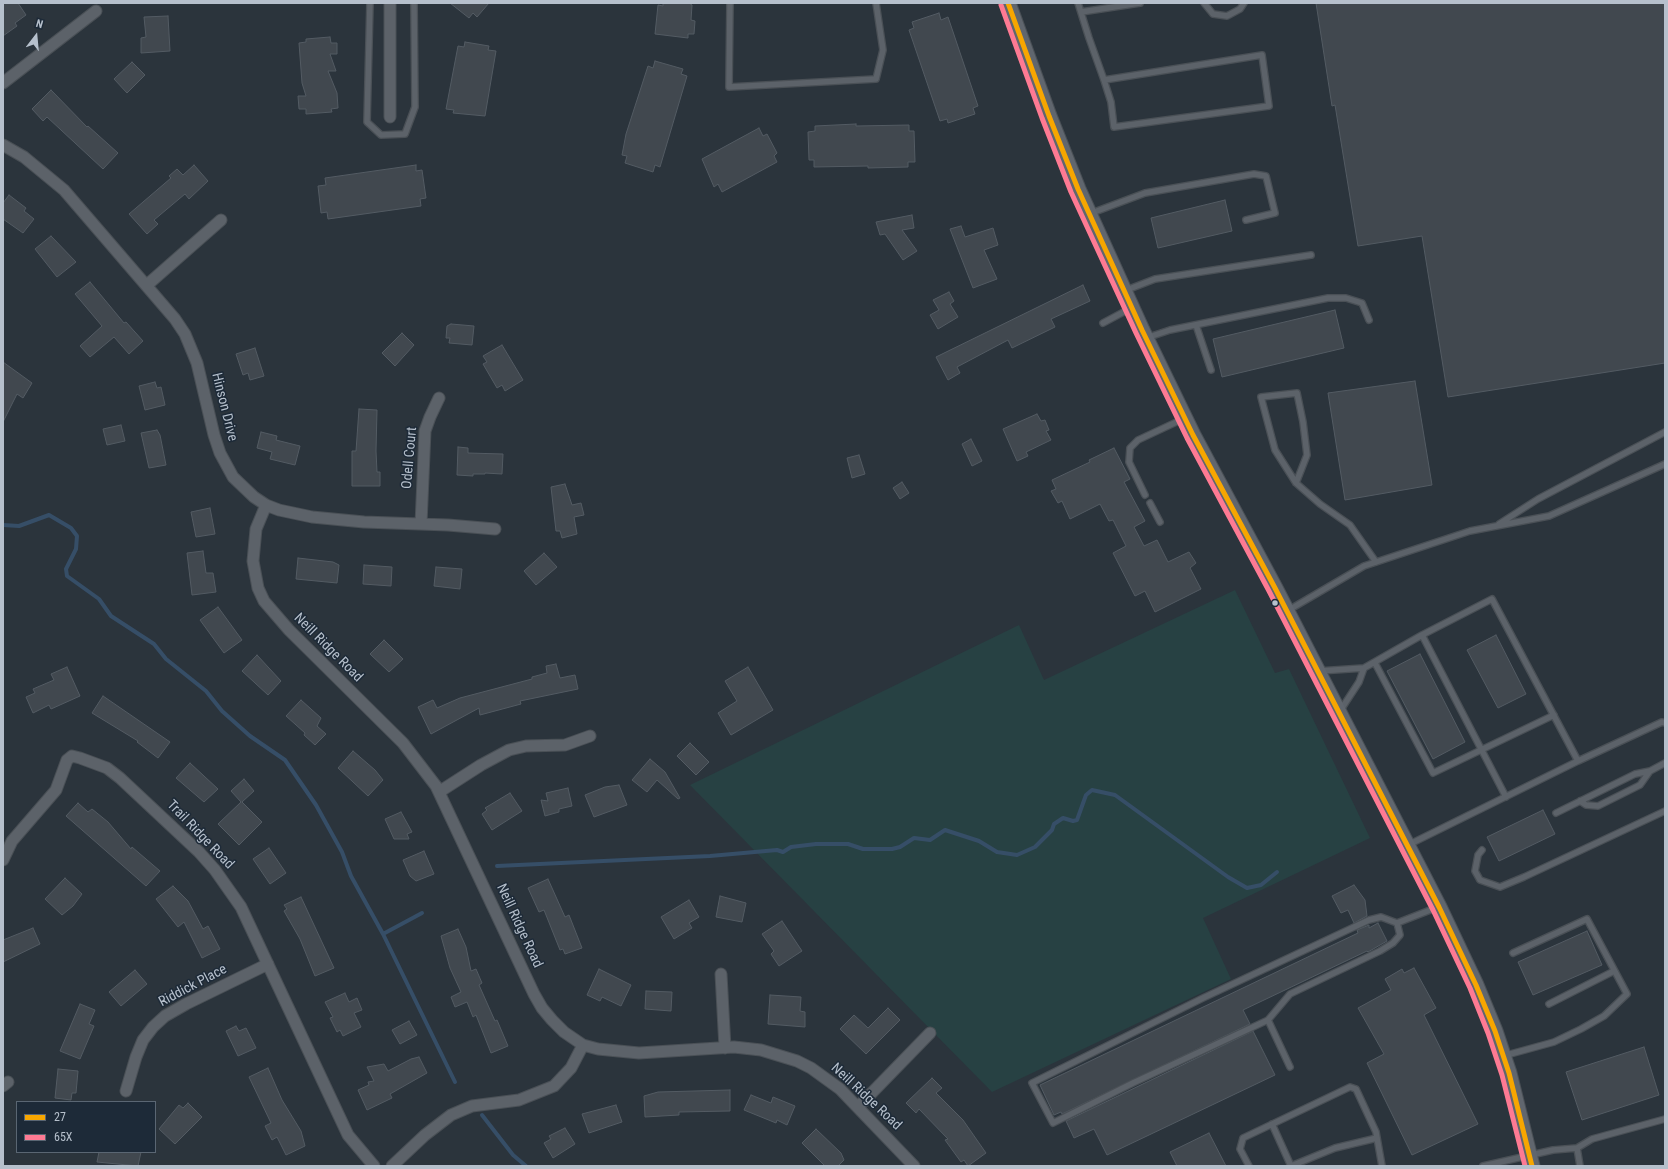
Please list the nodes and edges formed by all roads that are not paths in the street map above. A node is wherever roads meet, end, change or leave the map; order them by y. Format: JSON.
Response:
{"nodes":[{"id":1,"x":370,"y":3,"type":"edge"},
{"id":2,"x":390,"y":3,"type":"edge"},
{"id":3,"x":414,"y":3,"type":"edge"},
{"id":4,"x":730,"y":3,"type":"edge"},
{"id":5,"x":876,"y":3,"type":"edge"},
{"id":6,"x":1008,"y":3,"type":"edge"},
{"id":7,"x":1078,"y":3,"type":"edge"},
{"id":8,"x":1140,"y":3,"type":"edge"},
{"id":9,"x":1204,"y":3,"type":"edge"},
{"id":10,"x":1244,"y":3,"type":"edge"},
{"id":11,"x":96,"y":11,"type":"dead end"},
{"id":12,"x":1081,"y":12,"type":"junction"},
{"id":13,"x":1104,"y":80,"type":"junction"},
{"id":14,"x":3,"y":83,"type":"edge"},
{"id":15,"x":390,"y":117,"type":"dead end"},
{"id":16,"x":3,"y":144,"type":"edge"},
{"id":17,"x":1089,"y":214,"type":"junction"},
{"id":18,"x":221,"y":220,"type":"dead end"},
{"id":19,"x":1246,"y":220,"type":"dead end"},
{"id":20,"x":1311,"y":256,"type":"dead end"},
{"id":21,"x":147,"y":285,"type":"junction"},
{"id":22,"x":1124,"y":291,"type":"junction"},
{"id":23,"x":1132,"y":308,"type":"junction"},
{"id":24,"x":1369,"y":320,"type":"dead end"},
{"id":25,"x":1103,"y":323,"type":"dead end"},
{"id":26,"x":1196,"y":325,"type":"junction"},
{"id":27,"x":1146,"y":338,"type":"junction"},
{"id":28,"x":1211,"y":370,"type":"dead end"},
{"id":29,"x":440,"y":398,"type":"dead end"},
{"id":30,"x":1185,"y":418,"type":"junction"},
{"id":31,"x":1665,"y":432,"type":"edge"},
{"id":32,"x":1665,"y":464,"type":"edge"},
{"id":33,"x":1296,"y":484,"type":"junction"},
{"id":34,"x":1145,"y":495,"type":"dead end"},
{"id":35,"x":1150,"y":504,"type":"dead end"},
{"id":36,"x":266,"y":505,"type":"junction"},
{"id":37,"x":1160,"y":522,"type":"dead end"},
{"id":38,"x":421,"y":524,"type":"junction"},
{"id":39,"x":1497,"y":525,"type":"junction"},
{"id":40,"x":495,"y":528,"type":"dead end"},
{"id":41,"x":1376,"y":562,"type":"junction"},
{"id":42,"x":1287,"y":612,"type":"junction"},
{"id":43,"x":1422,"y":635,"type":"junction"},
{"id":44,"x":1375,"y":663,"type":"junction"},
{"id":45,"x":1364,"y":668,"type":"junction"},
{"id":46,"x":1317,"y":671,"type":"junction"},
{"id":47,"x":1339,"y":713,"type":"junction"},
{"id":48,"x":1554,"y":715,"type":"junction"},
{"id":49,"x":1665,"y":723,"type":"edge"},
{"id":50,"x":590,"y":736,"type":"dead end"},
{"id":51,"x":1482,"y":750,"type":"junction"},
{"id":52,"x":1578,"y":761,"type":"junction"},
{"id":53,"x":1665,"y":763,"type":"edge"},
{"id":54,"x":1650,"y":772,"type":"junction"},
{"id":55,"x":439,"y":792,"type":"junction"},
{"id":56,"x":1506,"y":797,"type":"junction"},
{"id":57,"x":1580,"y":801,"type":"junction"},
{"id":58,"x":1665,"y":811,"type":"edge"},
{"id":59,"x":1556,"y":813,"type":"dead end"},
{"id":60,"x":1406,"y":846,"type":"junction"},
{"id":61,"x":1482,"y":850,"type":"dead end"},
{"id":62,"x":3,"y":860,"type":"edge"},
{"id":63,"x":1438,"y":907,"type":"junction"},
{"id":64,"x":1397,"y":923,"type":"junction"},
{"id":65,"x":1513,"y":952,"type":"dead end"},
{"id":66,"x":268,"y":964,"type":"junction"},
{"id":67,"x":1614,"y":971,"type":"junction"},
{"id":68,"x":722,"y":974,"type":"dead end"},
{"id":69,"x":1549,"y":1004,"type":"dead end"},
{"id":70,"x":1268,"y":1020,"type":"junction"},
{"id":71,"x":930,"y":1034,"type":"dead end"},
{"id":72,"x":583,"y":1045,"type":"junction"},
{"id":73,"x":725,"y":1048,"type":"junction"},
{"id":74,"x":1503,"y":1056,"type":"junction"},
{"id":75,"x":1290,"y":1067,"type":"dead end"},
{"id":76,"x":126,"y":1091,"type":"dead end"},
{"id":77,"x":858,"y":1107,"type":"junction"},
{"id":78,"x":1665,"y":1119,"type":"edge"},
{"id":79,"x":1272,"y":1124,"type":"junction"},
{"id":80,"x":1377,"y":1138,"type":"junction"},
{"id":81,"x":1577,"y":1148,"type":"junction"},
{"id":82,"x":1531,"y":1161,"type":"edge"},
{"id":83,"x":374,"y":1166,"type":"edge"},
{"id":84,"x":392,"y":1166,"type":"edge"},
{"id":85,"x":914,"y":1166,"type":"edge"},
{"id":86,"x":1249,"y":1166,"type":"edge"},
{"id":87,"x":1382,"y":1166,"type":"edge"},
{"id":88,"x":1483,"y":1166,"type":"edge"},
{"id":89,"x":1580,"y":1166,"type":"edge"}],
"edges":[{"from":1,"to":3,"type":"lane"},
{"from":2,"to":15,"type":"street"},
{"from":4,"to":5,"type":"lane"},
{"from":6,"to":17,"type":"main road"},
{"from":7,"to":12,"type":"lane"},
{"from":8,"to":12,"type":"lane"},
{"from":9,"to":10,"type":"lane"},
{"from":11,"to":14,"type":"street"},
{"from":12,"to":13,"type":"lane"},
{"from":13,"to":13,"type":"lane"},
{"from":16,"to":21,"type":"street","name":"Hinson Drive"},
{"from":17,"to":19,"type":"lane"},
{"from":17,"to":22,"type":"main road"},
{"from":18,"to":21,"type":"street"},
{"from":20,"to":22,"type":"lane"},
{"from":21,"to":36,"type":"street","name":"Hinson Drive"},
{"from":22,"to":23,"type":"main road"},
{"from":23,"to":25,"type":"lane"},
{"from":23,"to":27,"type":"main road"},
{"from":24,"to":26,"type":"lane"},
{"from":26,"to":27,"type":"lane"},
{"from":26,"to":28,"type":"lane"},
{"from":27,"to":30,"type":"main road"},
{"from":29,"to":38,"type":"street","name":"Odell Court"},
{"from":30,"to":34,"type":"lane"},
{"from":30,"to":42,"type":"main road"},
{"from":31,"to":39,"type":"lane"},
{"from":32,"to":39,"type":"lane"},
{"from":33,"to":33,"type":"lane"},
{"from":33,"to":41,"type":"lane"},
{"from":35,"to":37,"type":"lane"},
{"from":36,"to":38,"type":"street","name":"Hinson Drive"},
{"from":36,"to":55,"type":"street","name":"Neill Ridge Road"},
{"from":38,"to":40,"type":"street","name":"Hinson Drive"},
{"from":39,"to":41,"type":"lane"},
{"from":41,"to":42,"type":"lane"},
{"from":42,"to":46,"type":"main road"},
{"from":43,"to":44,"type":"lane"},
{"from":43,"to":48,"type":"lane"},
{"from":43,"to":51,"type":"lane"},
{"from":44,"to":45,"type":"lane"},
{"from":44,"to":51,"type":"lane"},
{"from":45,"to":46,"type":"lane"},
{"from":45,"to":47,"type":"lane"},
{"from":46,"to":47,"type":"main road"},
{"from":47,"to":60,"type":"main road"},
{"from":48,"to":51,"type":"lane"},
{"from":48,"to":52,"type":"lane"},
{"from":49,"to":52,"type":"lane"},
{"from":50,"to":55,"type":"street"},
{"from":51,"to":56,"type":"lane"},
{"from":52,"to":56,"type":"lane"},
{"from":53,"to":54,"type":"lane"},
{"from":54,"to":57,"type":"lane"},
{"from":54,"to":57,"type":"lane"},
{"from":55,"to":72,"type":"street","name":"Neill Ridge Road"},
{"from":56,"to":60,"type":"lane"},
{"from":57,"to":59,"type":"lane"},
{"from":58,"to":61,"type":"lane"},
{"from":60,"to":63,"type":"main road"},
{"from":62,"to":66,"type":"street","name":"Trail Ridge Road"},
{"from":63,"to":64,"type":"lane"},
{"from":63,"to":74,"type":"main road"},
{"from":64,"to":70,"type":"lane"},
{"from":64,"to":70,"type":"lane"},
{"from":65,"to":67,"type":"lane"},
{"from":66,"to":76,"type":"street","name":"Riddick Place"},
{"from":66,"to":83,"type":"street","name":"Trail Ridge Road"},
{"from":67,"to":69,"type":"lane"},
{"from":67,"to":74,"type":"lane"},
{"from":68,"to":73,"type":"street"},
{"from":70,"to":75,"type":"lane"},
{"from":71,"to":77,"type":"street"},
{"from":72,"to":73,"type":"street","name":"Neill Ridge Road"},
{"from":72,"to":84,"type":"street"},
{"from":73,"to":77,"type":"street","name":"Neill Ridge Road"},
{"from":74,"to":82,"type":"main road"},
{"from":77,"to":85,"type":"street","name":"Neill Ridge Road"},
{"from":78,"to":81,"type":"lane"},
{"from":79,"to":80,"type":"lane"},
{"from":79,"to":80,"type":"lane"},
{"from":79,"to":86,"type":"lane"},
{"from":80,"to":87,"type":"lane"},
{"from":81,"to":82,"type":"lane"},
{"from":81,"to":89,"type":"lane"},
{"from":82,"to":88,"type":"lane"}]}
